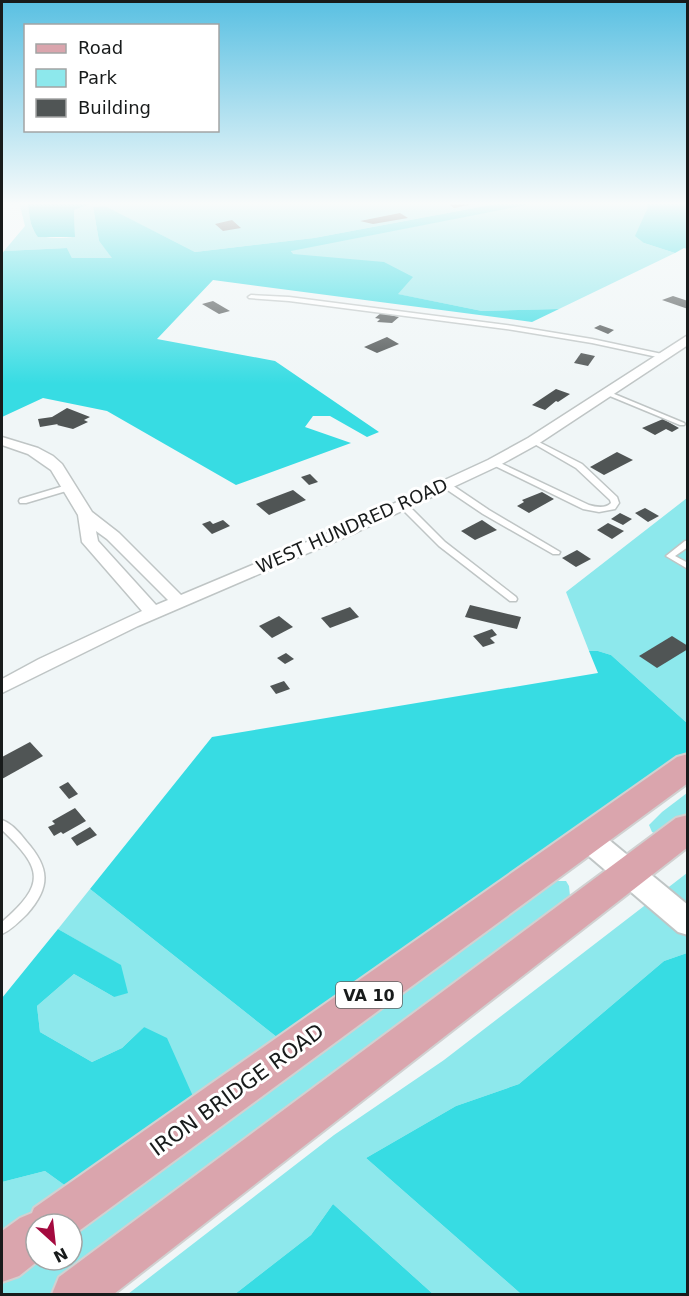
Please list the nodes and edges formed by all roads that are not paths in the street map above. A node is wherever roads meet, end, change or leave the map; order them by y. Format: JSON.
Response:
{"nodes":[{"id":1,"x":251,"y":297,"type":"dead end"},
{"id":2,"x":687,"y":339,"type":"edge"},
{"id":3,"x":662,"y":356,"type":"junction"},
{"id":4,"x":607,"y":393,"type":"junction"},
{"id":5,"x":682,"y":424,"type":"dead end"},
{"id":6,"x":2,"y":441,"type":"edge"},
{"id":7,"x":533,"y":441,"type":"junction"},
{"id":8,"x":493,"y":463,"type":"junction"},
{"id":9,"x":446,"y":485,"type":"junction"},
{"id":10,"x":70,"y":488,"type":"junction"},
{"id":11,"x":23,"y":501,"type":"dead end"},
{"id":12,"x":403,"y":505,"type":"junction"},
{"id":13,"x":86,"y":515,"type":"junction"},
{"id":14,"x":687,"y":543,"type":"edge"},
{"id":15,"x":555,"y":552,"type":"dead end"},
{"id":16,"x":687,"y":567,"type":"edge"},
{"id":17,"x":513,"y":599,"type":"dead end"},
{"id":18,"x":179,"y":602,"type":"junction"},
{"id":19,"x":153,"y":613,"type":"junction"},
{"id":20,"x":2,"y":687,"type":"edge"},
{"id":21,"x":687,"y":766,"type":"edge"},
{"id":22,"x":2,"y":824,"type":"edge"},
{"id":23,"x":687,"y":828,"type":"edge"},
{"id":24,"x":587,"y":838,"type":"junction"},
{"id":25,"x":628,"y":873,"type":"junction"},
{"id":26,"x":687,"y":923,"type":"edge"},
{"id":27,"x":2,"y":929,"type":"edge"},
{"id":28,"x":67,"y":1212,"type":"edge"},
{"id":29,"x":24,"y":1243,"type":"edge"},
{"id":30,"x":2,"y":1259,"type":"edge"},
{"id":31,"x":76,"y":1294,"type":"edge"}],
"edges":[{"from":1,"to":3,"type":"lane"},
{"from":2,"to":3,"type":"street","name":"WEST HUNDRED ROAD"},
{"from":3,"to":4,"type":"street","name":"WEST HUNDRED ROAD"},
{"from":4,"to":5,"type":"lane"},
{"from":4,"to":7,"type":"street","name":"WEST HUNDRED ROAD"},
{"from":6,"to":10,"type":"street"},
{"from":7,"to":8,"type":"street","name":"WEST HUNDRED ROAD"},
{"from":7,"to":8,"type":"lane"},
{"from":8,"to":9,"type":"street","name":"WEST HUNDRED ROAD"},
{"from":9,"to":12,"type":"street","name":"WEST HUNDRED ROAD"},
{"from":9,"to":15,"type":"lane"},
{"from":10,"to":11,"type":"lane"},
{"from":10,"to":13,"type":"street"},
{"from":12,"to":17,"type":"lane"},
{"from":12,"to":18,"type":"street","name":"WEST HUNDRED ROAD"},
{"from":13,"to":18,"type":"street"},
{"from":13,"to":19,"type":"street"},
{"from":14,"to":16,"type":"lane"},
{"from":18,"to":19,"type":"street","name":"WEST HUNDRED ROAD"},
{"from":19,"to":20,"type":"street","name":"WEST HUNDRED ROAD"},
{"from":21,"to":24,"type":"main road","name":"IRON BRIDGE ROAD","number":"VA 10"},
{"from":22,"to":27,"type":"lane"},
{"from":23,"to":25,"type":"main road"},
{"from":24,"to":25,"type":"street"},
{"from":24,"to":28,"type":"main road","name":"IRON BRIDGE ROAD","number":"VA 10"},
{"from":25,"to":26,"type":"street"},
{"from":25,"to":31,"type":"main road"},
{"from":29,"to":30,"type":"main road"}]}
